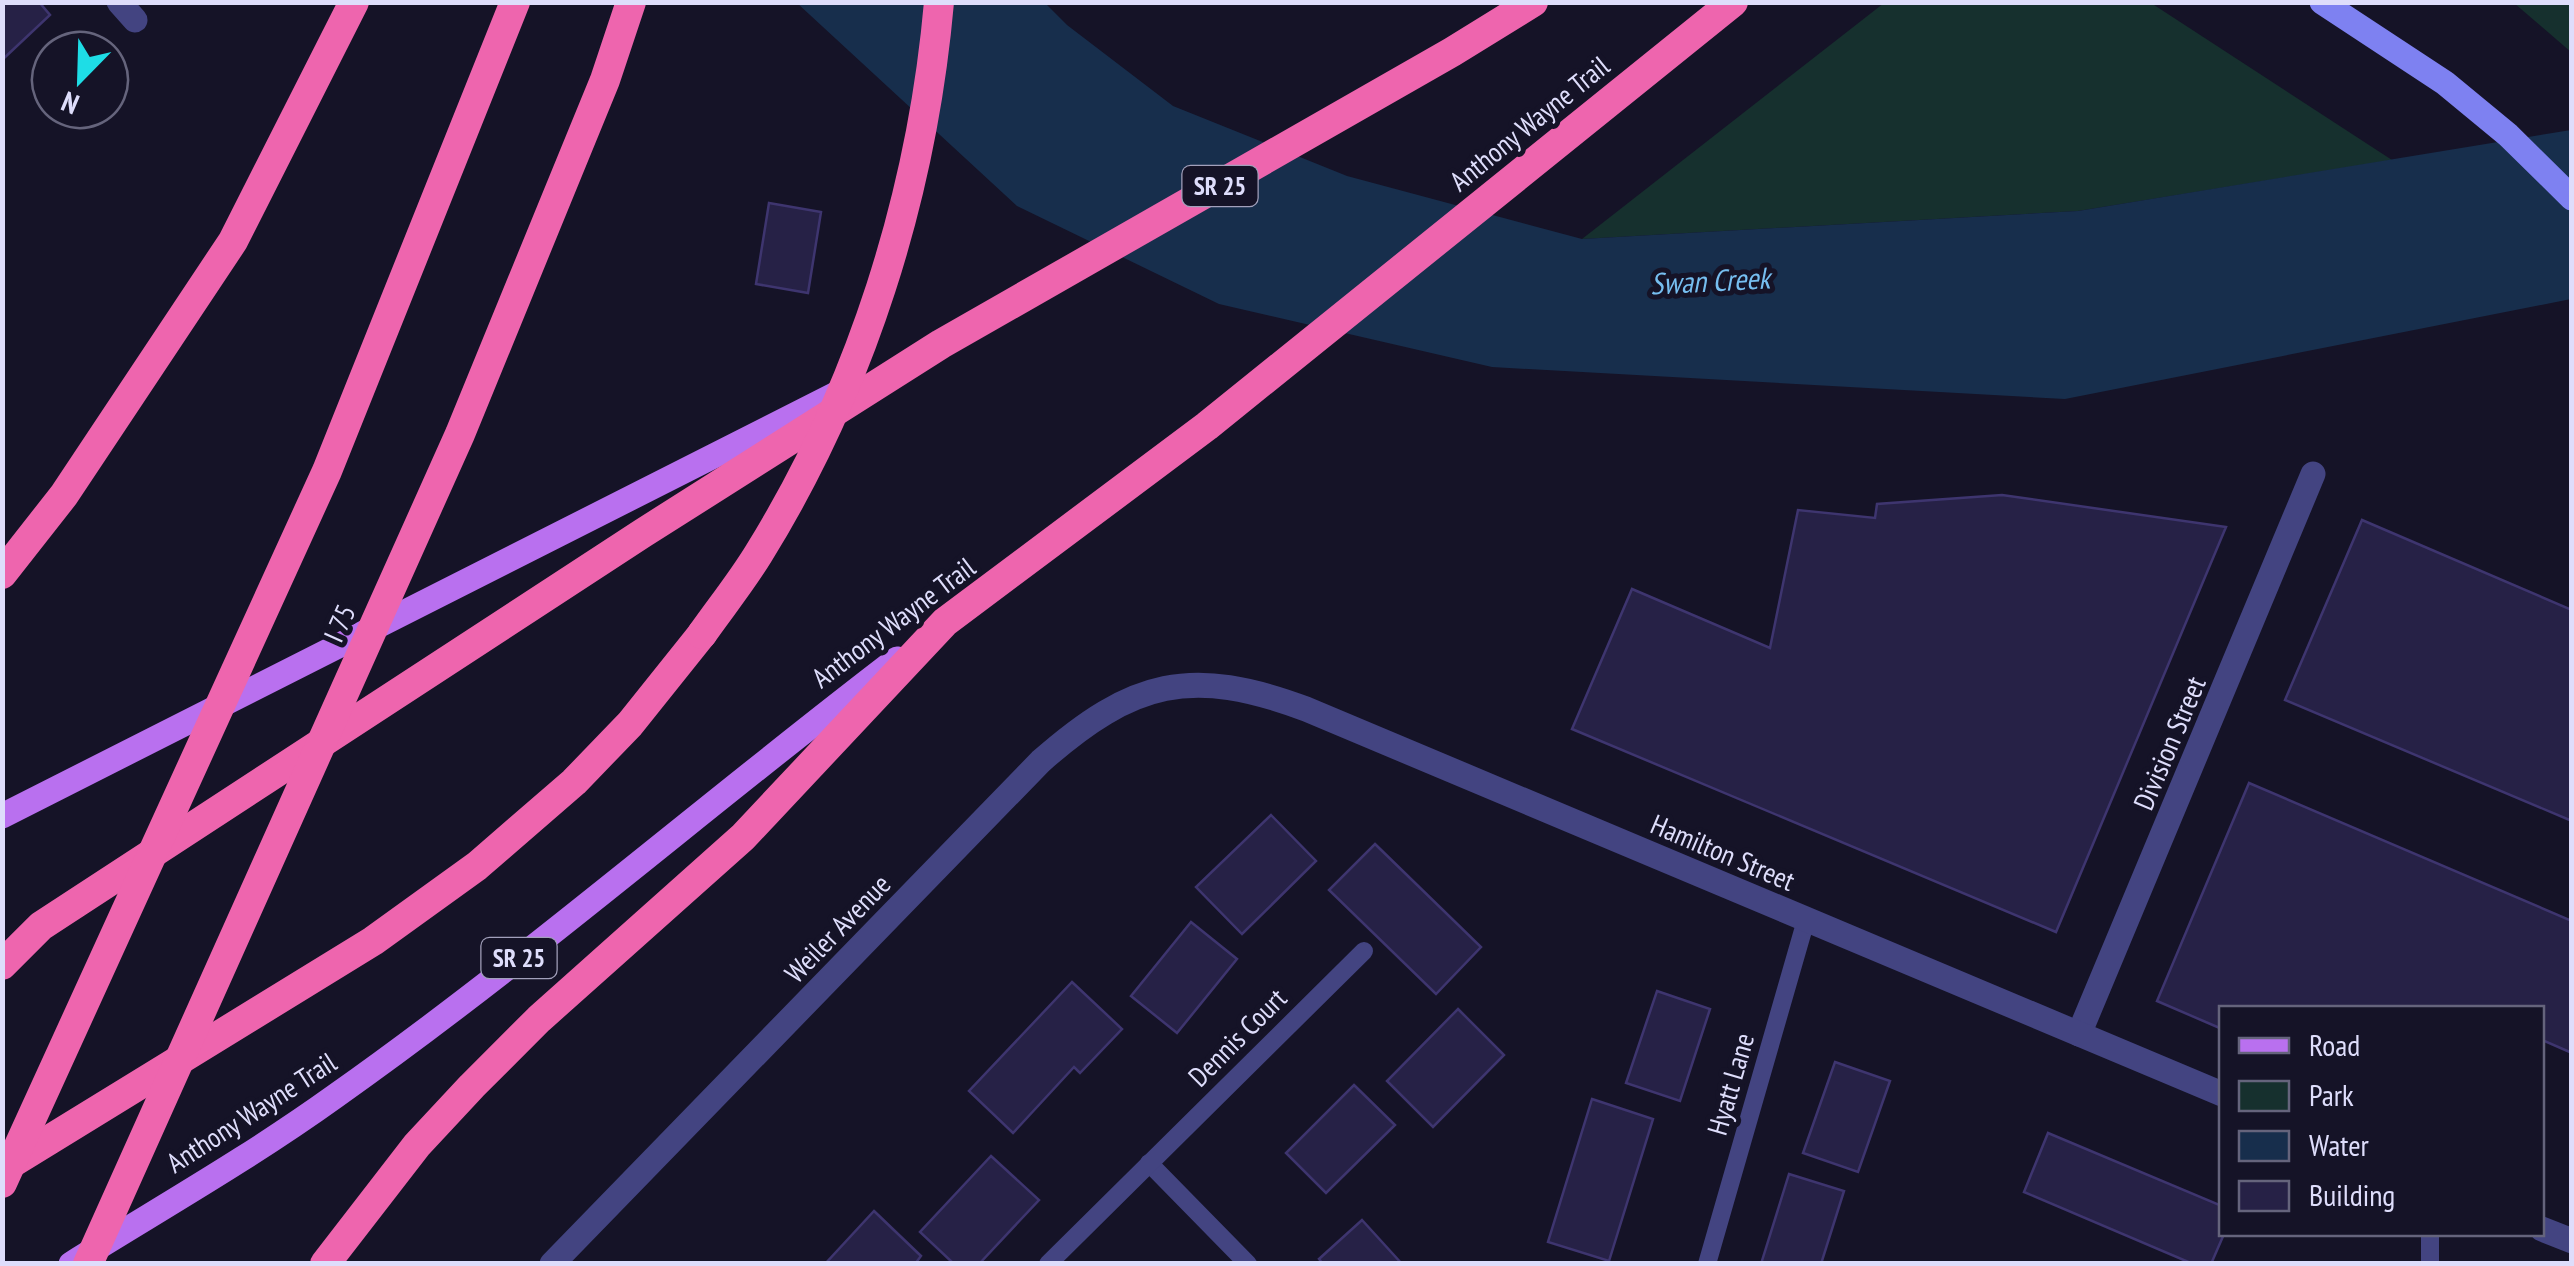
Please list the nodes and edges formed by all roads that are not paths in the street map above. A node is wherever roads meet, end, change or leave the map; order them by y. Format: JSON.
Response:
{"nodes":[{"id":1,"x":354,"y":2,"type":"edge"},
{"id":2,"x":515,"y":2,"type":"edge"},
{"id":3,"x":631,"y":2,"type":"edge"},
{"id":4,"x":939,"y":2,"type":"edge"},
{"id":5,"x":1533,"y":2,"type":"edge"},
{"id":6,"x":1732,"y":2,"type":"edge"},
{"id":7,"x":2322,"y":2,"type":"edge"},
{"id":8,"x":2572,"y":198,"type":"edge"},
{"id":9,"x":941,"y":344,"type":"junction"},
{"id":10,"x":2314,"y":474,"type":"dead end"},
{"id":11,"x":2,"y":574,"type":"edge"},
{"id":12,"x":945,"y":622,"type":"junction"},
{"id":13,"x":1196,"y":686,"type":"joint"},
{"id":14,"x":2,"y":816,"type":"edge"},
{"id":15,"x":1806,"y":920,"type":"junction"},
{"id":16,"x":1364,"y":951,"type":"dead end"},
{"id":17,"x":2,"y":965,"type":"edge"},
{"id":18,"x":2079,"y":1034,"type":"junction"},
{"id":19,"x":2219,"y":1093,"type":"edge"},
{"id":20,"x":1149,"y":1163,"type":"junction"},
{"id":21,"x":2,"y":1169,"type":"edge"},
{"id":22,"x":2,"y":1184,"type":"edge"},
{"id":23,"x":2544,"y":1229,"type":"edge"},
{"id":24,"x":2430,"y":1236,"type":"edge"},
{"id":25,"x":2572,"y":1241,"type":"edge"},
{"id":26,"x":71,"y":1264,"type":"edge"},
{"id":27,"x":88,"y":1264,"type":"edge"},
{"id":28,"x":324,"y":1264,"type":"edge"},
{"id":29,"x":552,"y":1264,"type":"edge"},
{"id":30,"x":1048,"y":1264,"type":"edge"},
{"id":31,"x":1248,"y":1264,"type":"edge"},
{"id":32,"x":1707,"y":1264,"type":"edge"},
{"id":33,"x":2430,"y":1264,"type":"edge"}],
"edges":[{"from":1,"to":11,"type":"highway"},
{"from":2,"to":22,"type":"highway","bridge":true},
{"from":3,"to":27,"type":"highway","name":"I 75","bridge":true},
{"from":4,"to":21,"type":"highway","bridge":true},
{"from":5,"to":9,"type":"highway","number":"SR 25"},
{"from":6,"to":12,"type":"highway","name":"Anthony Wayne Trail","number":"SR 25"},
{"from":7,"to":8,"type":"main road"},
{"from":9,"to":14,"type":"main road","number":"SR 25"},
{"from":9,"to":17,"type":"highway"},
{"from":10,"to":18,"type":"street","name":"Division Street"},
{"from":12,"to":26,"type":"main road","name":"Anthony Wayne Trail","number":"SR 25"},
{"from":12,"to":28,"type":"highway"},
{"from":13,"to":15,"type":"street","name":"Hamilton Street"},
{"from":13,"to":29,"type":"street","name":"Weiler Avenue"},
{"from":15,"to":18,"type":"street","name":"Hamilton Street"},
{"from":15,"to":32,"type":"lane","name":"Hyatt Lane"},
{"from":16,"to":20,"type":"lane","name":"Dennis Court"},
{"from":18,"to":19,"type":"street","name":"Hamilton Street"},
{"from":20,"to":30,"type":"lane","name":"Dennis Court"},
{"from":20,"to":31,"type":"lane"},
{"from":23,"to":25,"type":"street"},
{"from":24,"to":33,"type":"lane"}]}
